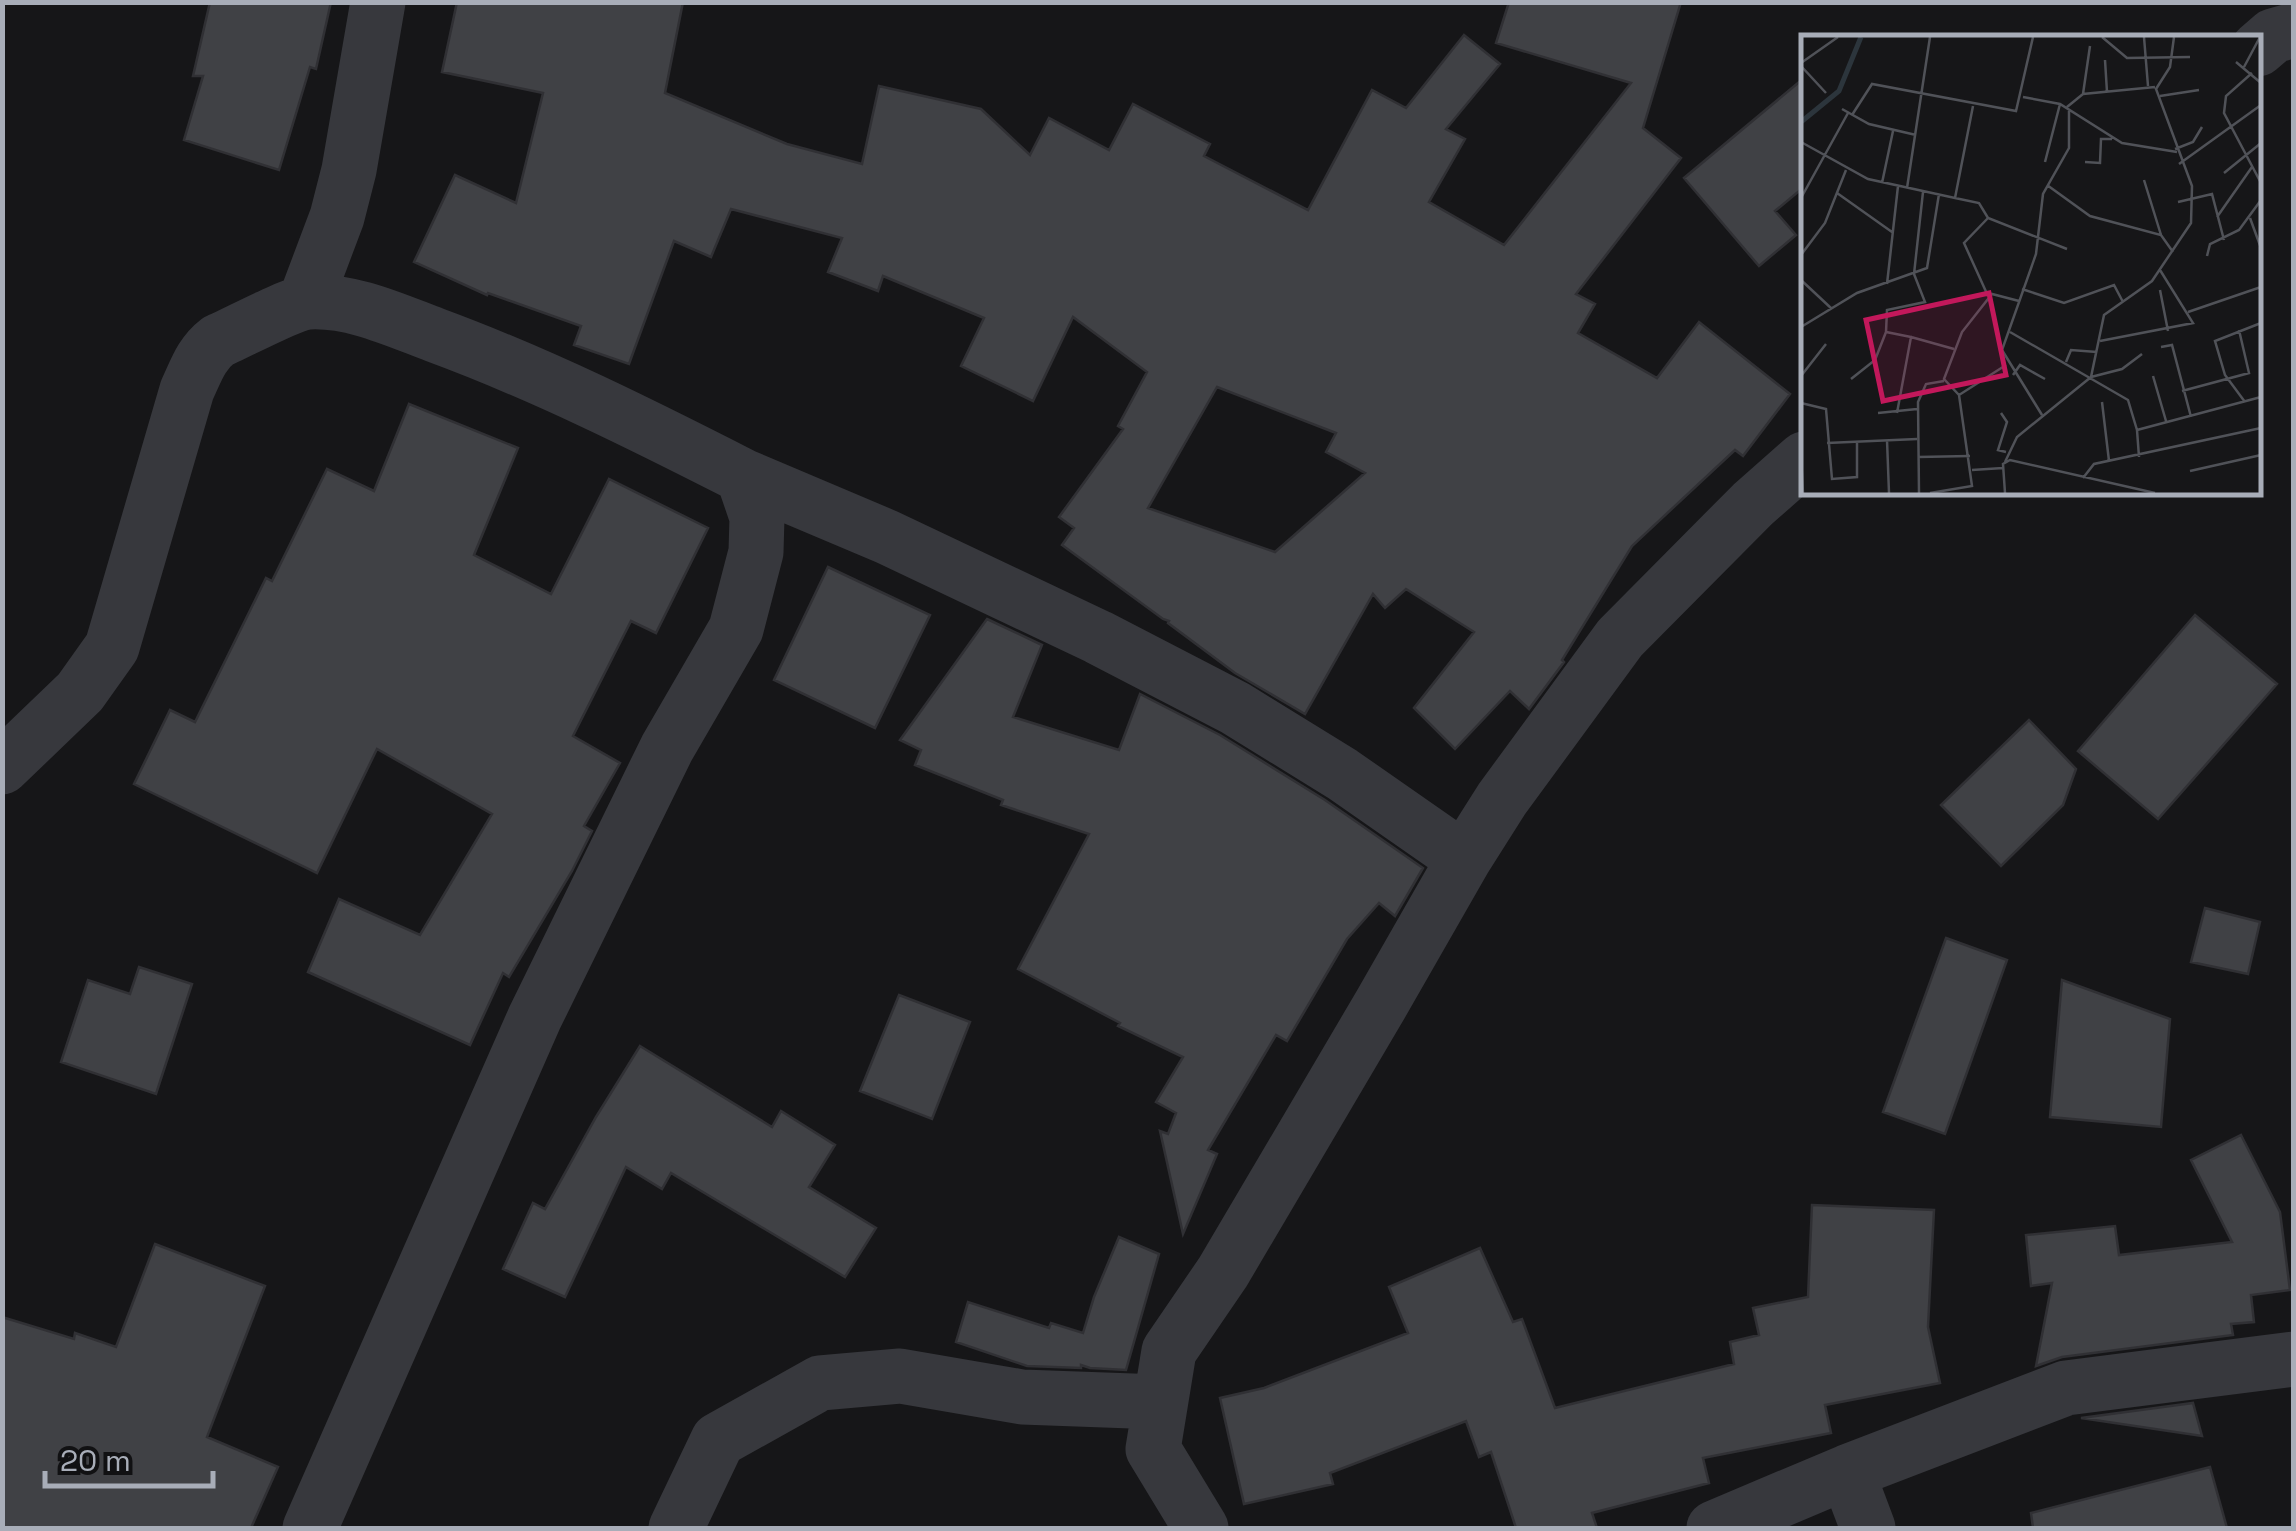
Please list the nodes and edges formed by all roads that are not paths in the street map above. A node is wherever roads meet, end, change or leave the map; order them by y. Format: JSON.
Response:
{"nodes":[{"id":1,"x":378,"y":2,"type":"edge"},
{"id":2,"x":305,"y":302,"type":"junction"},
{"id":3,"x":1801,"y":463,"type":"edge"},
{"id":4,"x":743,"y":476,"type":"junction"},
{"id":5,"x":2,"y":766,"type":"edge"},
{"id":6,"x":1464,"y":859,"type":"junction"},
{"id":7,"x":2294,"y":1359,"type":"edge"},
{"id":8,"x":1160,"y":1402,"type":"junction"},
{"id":9,"x":1847,"y":1472,"type":"junction"},
{"id":10,"x":310,"y":1528,"type":"edge"},
{"id":11,"x":676,"y":1528,"type":"edge"},
{"id":12,"x":1201,"y":1528,"type":"edge"},
{"id":13,"x":1714,"y":1528,"type":"edge"},
{"id":14,"x":1868,"y":1528,"type":"edge"}],
"edges":[{"from":1,"to":2,"type":"street"},
{"from":2,"to":4,"type":"street"},
{"from":2,"to":5,"type":"street"},
{"from":3,"to":6,"type":"street"},
{"from":4,"to":6,"type":"street"},
{"from":4,"to":10,"type":"street"},
{"from":6,"to":8,"type":"street"},
{"from":7,"to":9,"type":"street"},
{"from":8,"to":11,"type":"street"},
{"from":8,"to":12,"type":"street"},
{"from":9,"to":13,"type":"street"},
{"from":9,"to":14,"type":"street"}]}
